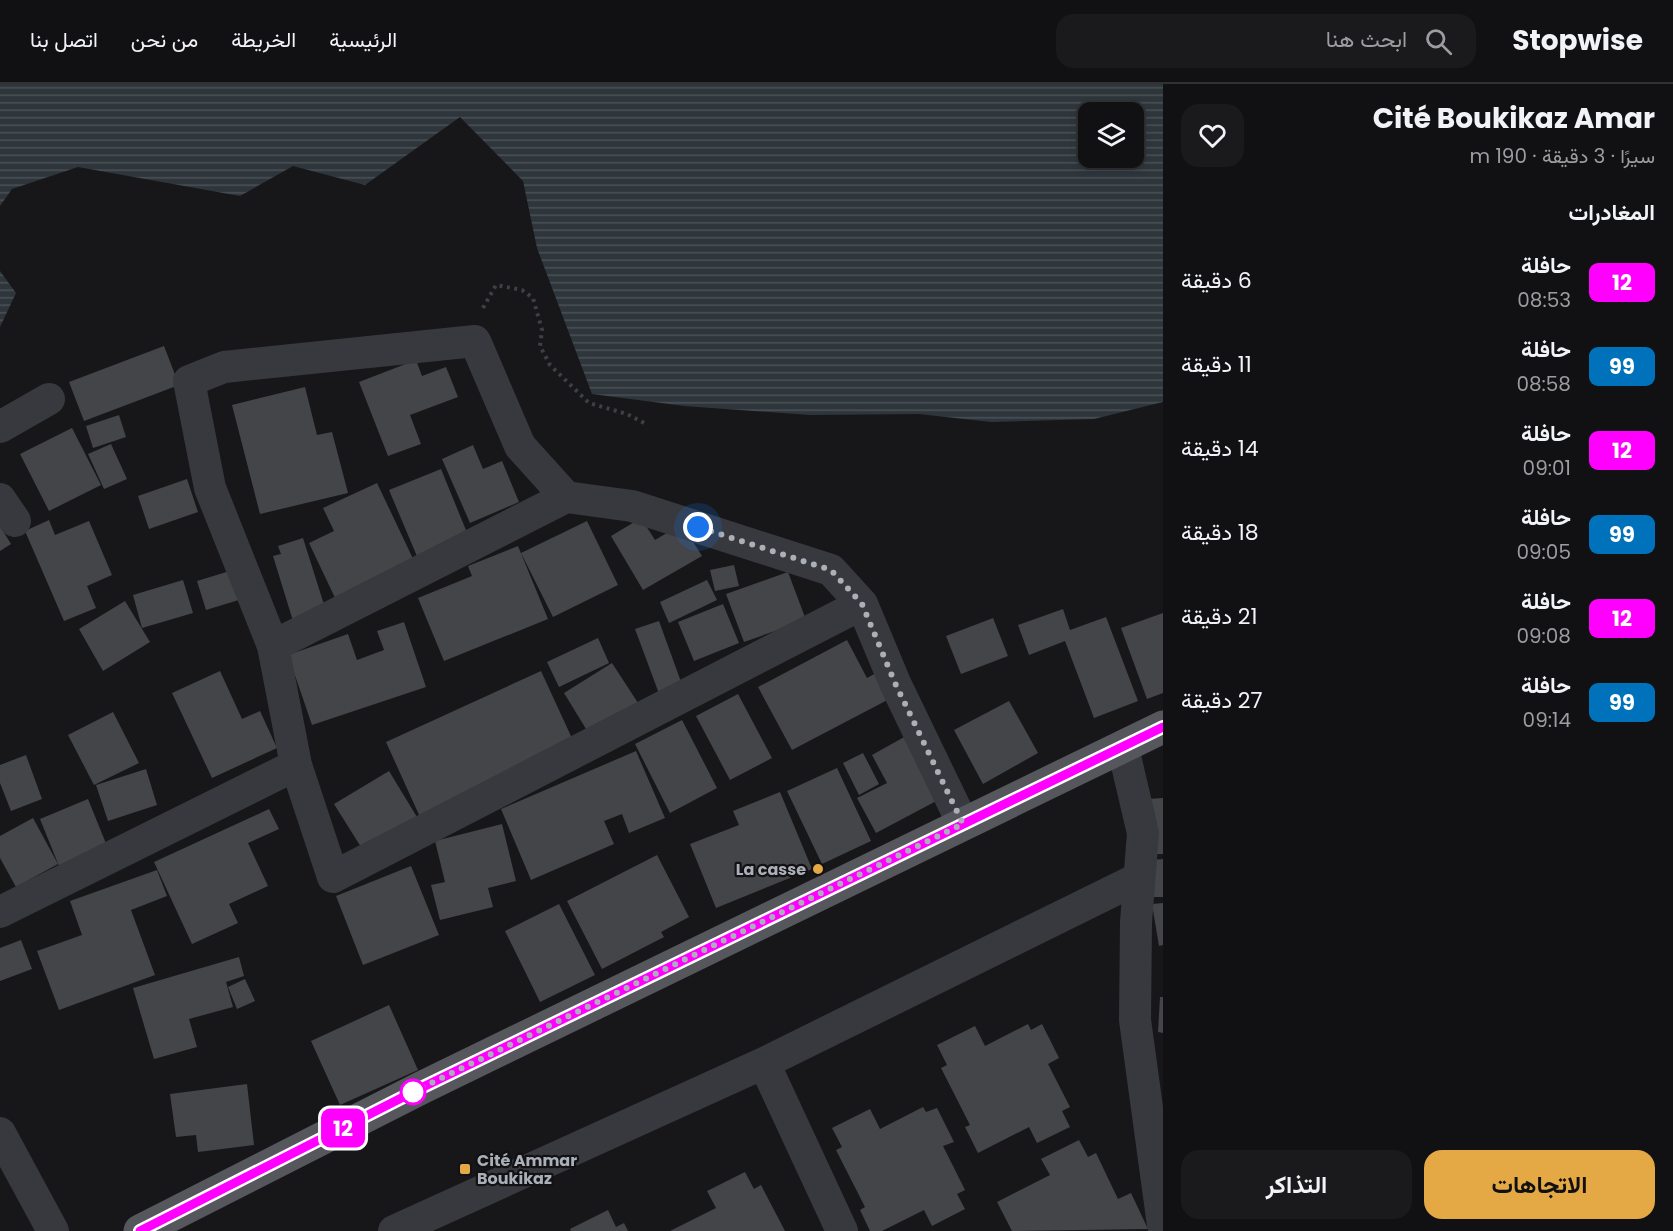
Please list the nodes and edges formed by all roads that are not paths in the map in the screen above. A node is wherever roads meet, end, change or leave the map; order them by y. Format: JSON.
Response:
{"nodes":[{"id":1,"x":49,"y":399,"type":"dead end"},
{"id":2,"x":0,"y":427,"type":"edge"},
{"id":3,"x":566,"y":496,"type":"junction"},
{"id":4,"x":862,"y":604,"type":"junction"},
{"id":5,"x":273,"y":646,"type":"junction"},
{"id":6,"x":1163,"y":727,"type":"edge"},
{"id":7,"x":1123,"y":748,"type":"junction"},
{"id":8,"x":296,"y":765,"type":"junction"},
{"id":9,"x":963,"y":824,"type":"junction"},
{"id":10,"x":1139,"y":878,"type":"junction"},
{"id":11,"x":0,"y":912,"type":"edge"},
{"id":12,"x":764,"y":1063,"type":"junction"},
{"id":13,"x":0,"y":1133,"type":"edge"},
{"id":14,"x":1163,"y":1225,"type":"edge"},
{"id":15,"x":53,"y":1231,"type":"edge"},
{"id":16,"x":140,"y":1231,"type":"edge"},
{"id":17,"x":394,"y":1231,"type":"edge"},
{"id":18,"x":842,"y":1231,"type":"edge"}],
"edges":[{"from":1,"to":2,"type":"street"},
{"from":3,"to":4,"type":"street"},
{"from":3,"to":5,"type":"street"},
{"from":3,"to":5,"type":"street"},
{"from":4,"to":8,"type":"street"},
{"from":4,"to":9,"type":"street"},
{"from":5,"to":8,"type":"street"},
{"from":6,"to":7,"type":"main road"},
{"from":7,"to":9,"type":"main road"},
{"from":7,"to":10,"type":"street"},
{"from":8,"to":11,"type":"street"},
{"from":9,"to":16,"type":"main road"},
{"from":10,"to":12,"type":"street"},
{"from":10,"to":14,"type":"street"},
{"from":12,"to":17,"type":"street"},
{"from":12,"to":18,"type":"street"},
{"from":13,"to":15,"type":"street"}]}
